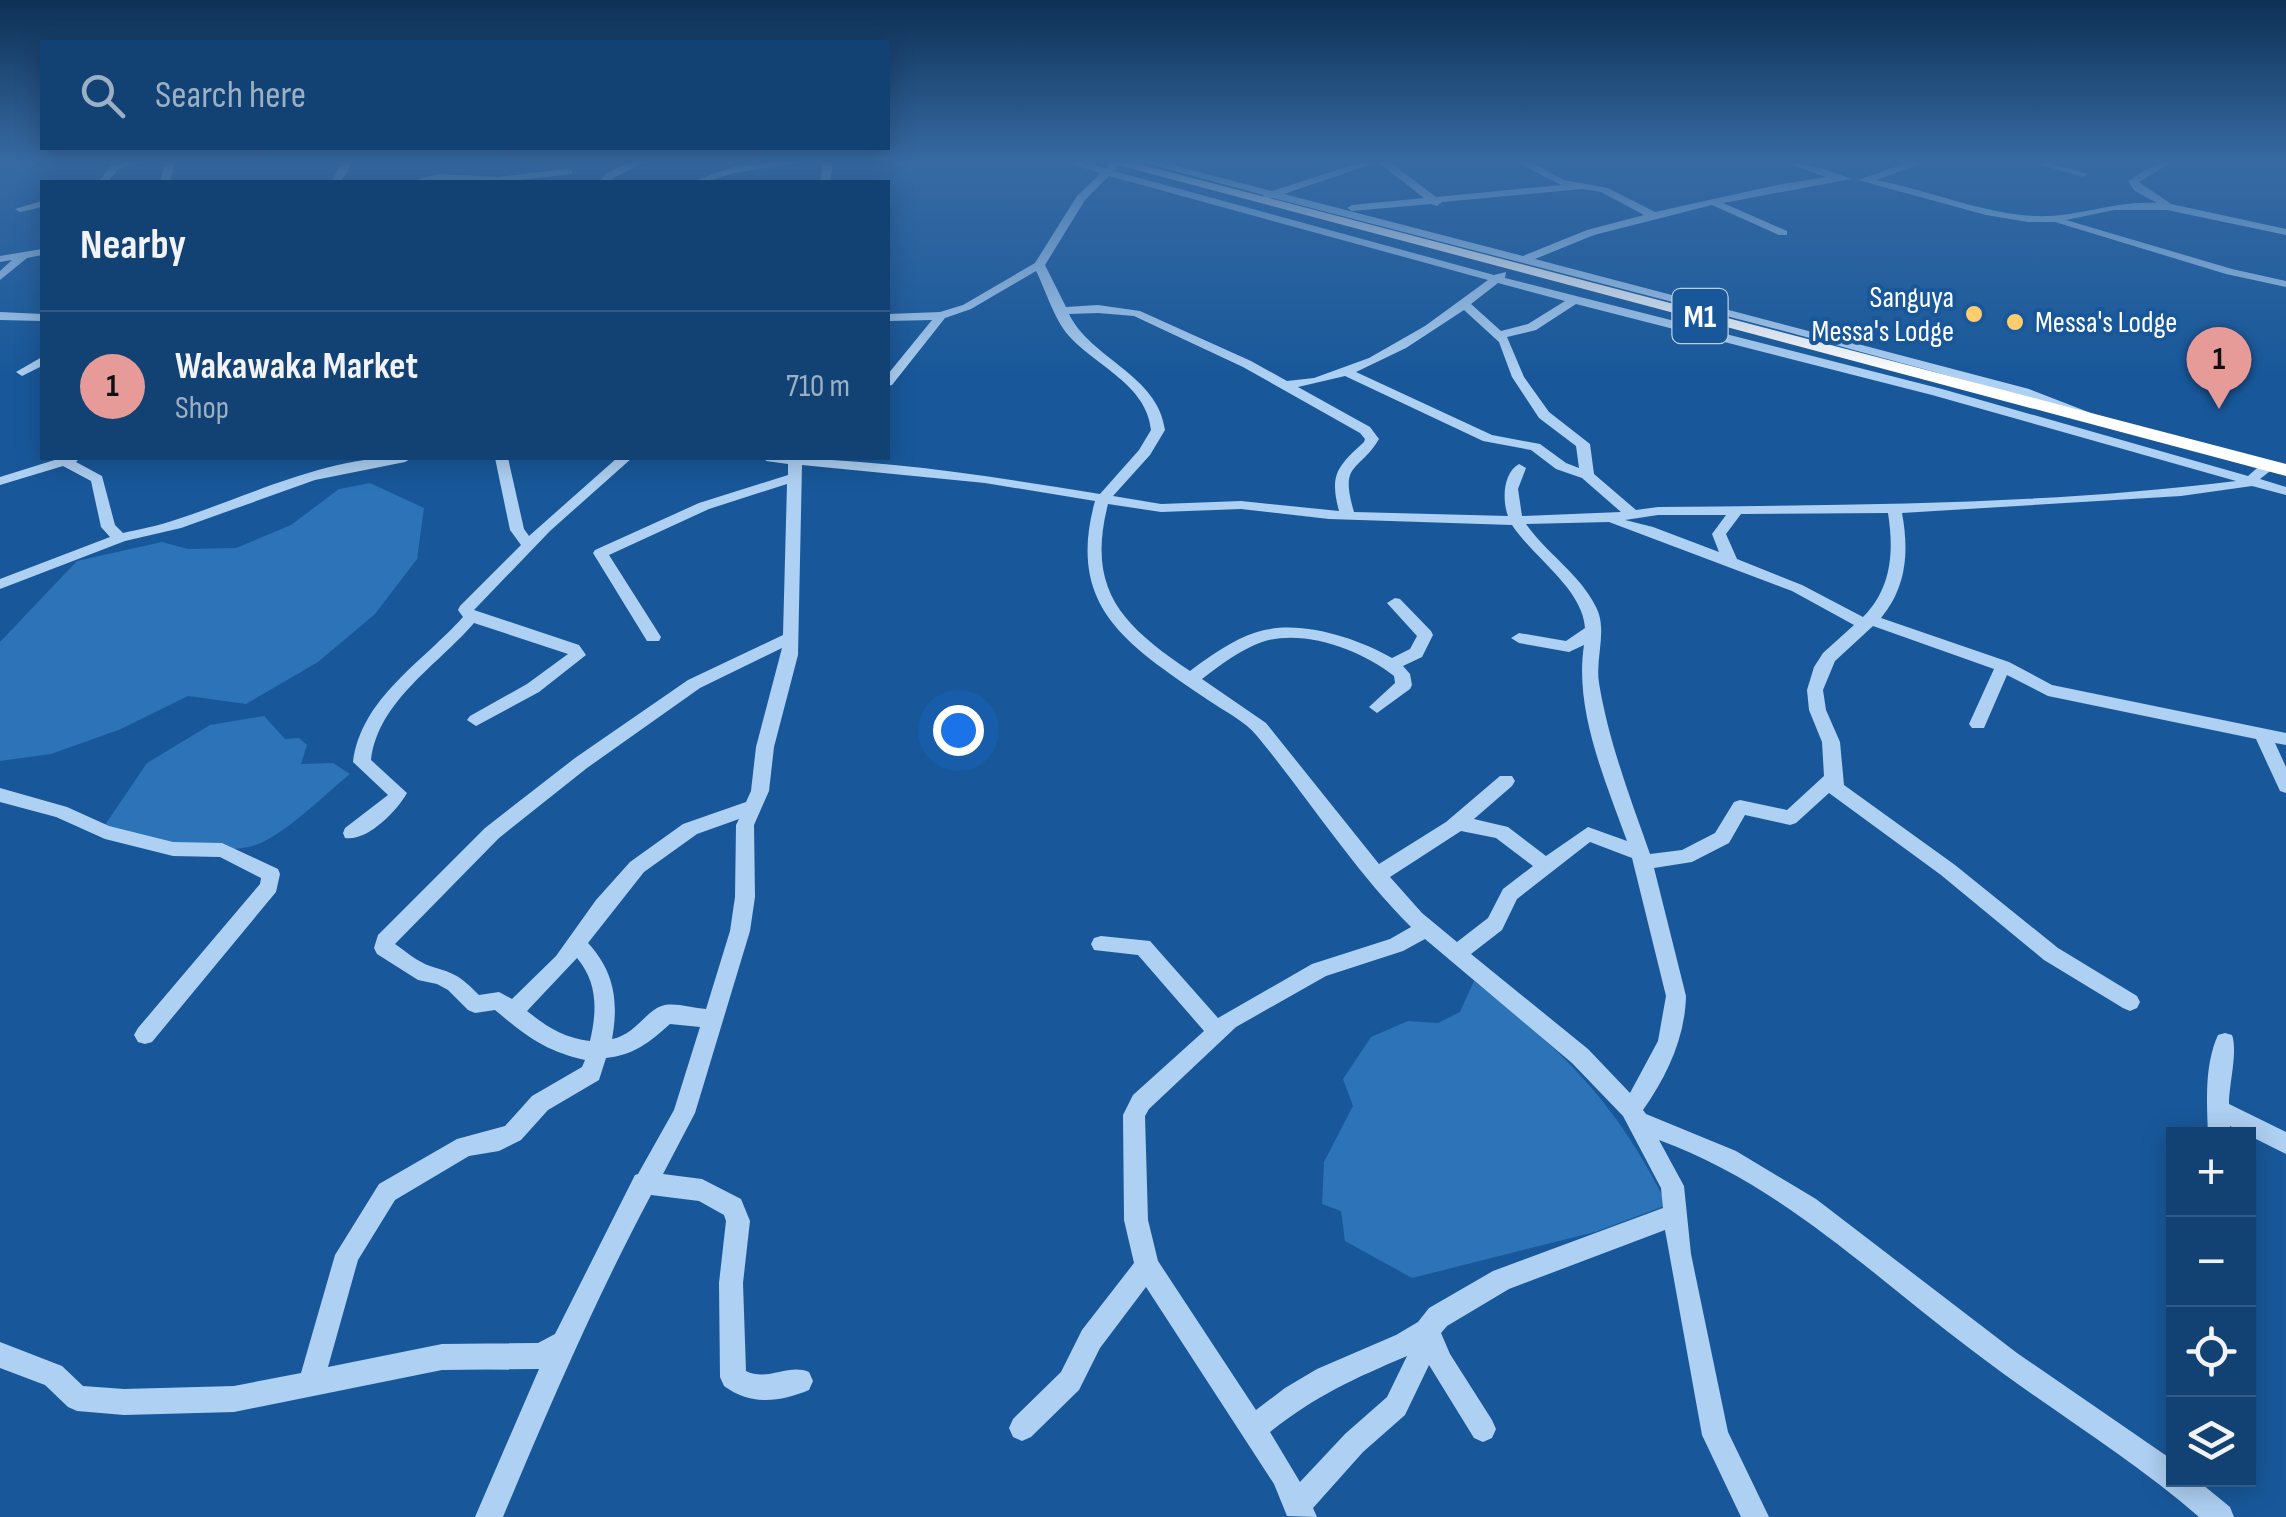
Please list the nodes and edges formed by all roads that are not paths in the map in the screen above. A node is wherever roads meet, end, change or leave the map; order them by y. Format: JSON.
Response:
{"nodes":[{"id":1,"x":1059,"y":233,"type":"edge"},
{"id":2,"x":1377,"y":233,"type":"edge"},
{"id":3,"x":1382,"y":233,"type":"edge"},
{"id":4,"x":1403,"y":233,"type":"edge"},
{"id":5,"x":1591,"y":233,"type":"edge"},
{"id":6,"x":2095,"y":233,"type":"edge"},
{"id":7,"x":40,"y":252,"type":"edge"},
{"id":8,"x":23,"y":256,"type":"junction"},
{"id":9,"x":0,"y":259,"type":"edge"},
{"id":10,"x":1039,"y":265,"type":"junction"},
{"id":11,"x":1512,"y":267,"type":"junction"},
{"id":12,"x":0,"y":278,"type":"edge"},
{"id":13,"x":2286,"y":284,"type":"edge"},
{"id":14,"x":1574,"y":300,"type":"junction"},
{"id":15,"x":1463,"y":303,"type":"junction"},
{"id":16,"x":1062,"y":311,"type":"junction"},
{"id":17,"x":0,"y":316,"type":"edge"},
{"id":18,"x":941,"y":316,"type":"junction"},
{"id":19,"x":40,"y":318,"type":"edge"},
{"id":20,"x":890,"y":318,"type":"edge"},
{"id":21,"x":1500,"y":335,"type":"junction"},
{"id":22,"x":40,"y":363,"type":"edge"},
{"id":23,"x":1344,"y":371,"type":"junction"},
{"id":24,"x":22,"y":372,"type":"dead end"},
{"id":25,"x":890,"y":380,"type":"edge"},
{"id":26,"x":1288,"y":385,"type":"junction"},
{"id":27,"x":70,"y":460,"type":"edge"},
{"id":28,"x":396,"y":460,"type":"edge"},
{"id":29,"x":501,"y":460,"type":"edge"},
{"id":30,"x":624,"y":460,"type":"edge"},
{"id":31,"x":794,"y":466,"type":"edge"},
{"id":32,"x":1519,"y":468,"type":"dead end"},
{"id":33,"x":2278,"y":468,"type":"edge"},
{"id":34,"x":1587,"y":476,"type":"junction"},
{"id":35,"x":18,"y":477,"type":"junction"},
{"id":36,"x":0,"y":481,"type":"edge"},
{"id":37,"x":2250,"y":482,"type":"junction"},
{"id":38,"x":0,"y":490,"type":"edge"},
{"id":39,"x":2286,"y":490,"type":"edge"},
{"id":40,"x":1102,"y":500,"type":"junction"},
{"id":41,"x":1894,"y":508,"type":"junction"},
{"id":42,"x":1736,"y":511,"type":"junction"},
{"id":43,"x":1633,"y":515,"type":"junction"},
{"id":44,"x":1348,"y":516,"type":"junction"},
{"id":45,"x":1514,"y":518,"type":"junction"},
{"id":46,"x":1601,"y":519,"type":"junction"},
{"id":47,"x":120,"y":538,"type":"junction"},
{"id":48,"x":528,"y":544,"type":"junction"},
{"id":49,"x":1731,"y":563,"type":"junction"},
{"id":50,"x":0,"y":584,"type":"edge"},
{"id":51,"x":1395,"y":603,"type":"dead end"},
{"id":52,"x":471,"y":617,"type":"junction"},
{"id":53,"x":1867,"y":622,"type":"junction"},
{"id":54,"x":1592,"y":631,"type":"junction"},
{"id":55,"x":653,"y":637,"type":"dead end"},
{"id":56,"x":791,"y":637,"type":"junction"},
{"id":57,"x":1519,"y":638,"type":"dead end"},
{"id":58,"x":1393,"y":664,"type":"junction"},
{"id":59,"x":2003,"y":666,"type":"junction"},
{"id":60,"x":1189,"y":680,"type":"junction"},
{"id":61,"x":1377,"y":707,"type":"dead end"},
{"id":62,"x":476,"y":720,"type":"dead end"},
{"id":63,"x":1978,"y":724,"type":"dead end"},
{"id":64,"x":2262,"y":734,"type":"junction"},
{"id":65,"x":2286,"y":739,"type":"edge"},
{"id":66,"x":1833,"y":780,"type":"junction"},
{"id":67,"x":1506,"y":781,"type":"dead end"},
{"id":68,"x":2286,"y":786,"type":"edge"},
{"id":69,"x":0,"y":795,"type":"edge"},
{"id":70,"x":751,"y":807,"type":"junction"},
{"id":71,"x":1458,"y":823,"type":"junction"},
{"id":72,"x":352,"y":832,"type":"dead end"},
{"id":73,"x":1641,"y":858,"type":"junction"},
{"id":74,"x":1546,"y":866,"type":"junction"},
{"id":75,"x":1378,"y":875,"type":"junction"},
{"id":76,"x":1426,"y":928,"type":"junction"},
{"id":77,"x":577,"y":944,"type":"junction"},
{"id":78,"x":1101,"y":944,"type":"dead end"},
{"id":79,"x":1456,"y":954,"type":"junction"},
{"id":80,"x":2130,"y":1002,"type":"dead end"},
{"id":81,"x":514,"y":1010,"type":"junction"},
{"id":82,"x":711,"y":1019,"type":"junction"},
{"id":83,"x":1216,"y":1031,"type":"junction"},
{"id":84,"x":145,"y":1035,"type":"dead end"},
{"id":85,"x":2225,"y":1042,"type":"dead end"},
{"id":86,"x":598,"y":1052,"type":"junction"},
{"id":87,"x":2218,"y":1109,"type":"junction"},
{"id":88,"x":1636,"y":1116,"type":"junction"},
{"id":89,"x":2219,"y":1127,"type":"edge"},
{"id":90,"x":2286,"y":1143,"type":"edge"},
{"id":91,"x":644,"y":1182,"type":"junction"},
{"id":92,"x":1674,"y":1214,"type":"junction"},
{"id":93,"x":1147,"y":1266,"type":"junction"},
{"id":94,"x":1427,"y":1331,"type":"junction"},
{"id":95,"x":564,"y":1343,"type":"junction"},
{"id":96,"x":0,"y":1355,"type":"edge"},
{"id":97,"x":800,"y":1381,"type":"dead end"},
{"id":98,"x":311,"y":1383,"type":"junction"},
{"id":99,"x":1022,"y":1428,"type":"dead end"},
{"id":100,"x":1254,"y":1428,"type":"junction"},
{"id":101,"x":1483,"y":1429,"type":"dead end"},
{"id":102,"x":2166,"y":1472,"type":"edge"},
{"id":103,"x":2202,"y":1488,"type":"edge"},
{"id":104,"x":1300,"y":1511,"type":"edge"},
{"id":105,"x":489,"y":1517,"type":"edge"},
{"id":106,"x":1734,"y":1517,"type":"edge"},
{"id":107,"x":1752,"y":1517,"type":"edge"},
{"id":108,"x":2220,"y":1517,"type":"edge"}],
"edges":[{"from":1,"to":10,"type":"street"},
{"from":2,"to":11,"type":"street"},
{"from":3,"to":11,"type":"highway","number":"M1"},
{"from":4,"to":11,"type":"street"},
{"from":5,"to":11,"type":"street"},
{"from":6,"to":13,"type":"street"},
{"from":7,"to":8,"type":"street"},
{"from":8,"to":9,"type":"street"},
{"from":8,"to":12,"type":"street"},
{"from":10,"to":16,"type":"street"},
{"from":10,"to":18,"type":"street"},
{"from":11,"to":14,"type":"street"},
{"from":11,"to":15,"type":"street"},
{"from":11,"to":33,"type":"highway","number":"M1"},
{"from":14,"to":21,"type":"street"},
{"from":14,"to":37,"type":"street"},
{"from":15,"to":21,"type":"street"},
{"from":15,"to":23,"type":"street"},
{"from":16,"to":26,"type":"street"},
{"from":16,"to":40,"type":"street"},
{"from":17,"to":19,"type":"street"},
{"from":18,"to":20,"type":"street"},
{"from":18,"to":25,"type":"street"},
{"from":21,"to":34,"type":"street"},
{"from":22,"to":24,"type":"street"},
{"from":23,"to":26,"type":"street"},
{"from":23,"to":34,"type":"street"},
{"from":26,"to":44,"type":"street"},
{"from":27,"to":35,"type":"street"},
{"from":27,"to":47,"type":"street"},
{"from":28,"to":47,"type":"street"},
{"from":29,"to":48,"type":"street"},
{"from":30,"to":48,"type":"street"},
{"from":31,"to":40,"type":"street"},
{"from":31,"to":55,"type":"street"},
{"from":31,"to":56,"type":"street"},
{"from":32,"to":45,"type":"street"},
{"from":33,"to":37,"type":"street"},
{"from":34,"to":43,"type":"street"},
{"from":35,"to":36,"type":"street"},
{"from":35,"to":38,"type":"street"},
{"from":37,"to":39,"type":"street"},
{"from":37,"to":41,"type":"street"},
{"from":40,"to":44,"type":"street"},
{"from":40,"to":60,"type":"street"},
{"from":41,"to":42,"type":"street"},
{"from":41,"to":53,"type":"street"},
{"from":42,"to":43,"type":"street"},
{"from":42,"to":49,"type":"street"},
{"from":43,"to":46,"type":"street"},
{"from":44,"to":45,"type":"street"},
{"from":45,"to":46,"type":"street"},
{"from":45,"to":54,"type":"street"},
{"from":46,"to":49,"type":"street"},
{"from":47,"to":50,"type":"street"},
{"from":48,"to":52,"type":"street"},
{"from":49,"to":53,"type":"street"},
{"from":51,"to":58,"type":"street"},
{"from":52,"to":62,"type":"street"},
{"from":52,"to":72,"type":"street"},
{"from":53,"to":59,"type":"street"},
{"from":53,"to":66,"type":"street"},
{"from":54,"to":57,"type":"street"},
{"from":54,"to":73,"type":"street"},
{"from":56,"to":70,"type":"street"},
{"from":56,"to":81,"type":"street"},
{"from":58,"to":60,"type":"street"},
{"from":58,"to":61,"type":"street"},
{"from":59,"to":63,"type":"street"},
{"from":59,"to":64,"type":"street"},
{"from":60,"to":75,"type":"street"},
{"from":64,"to":65,"type":"street"},
{"from":64,"to":68,"type":"street"},
{"from":66,"to":73,"type":"street"},
{"from":66,"to":80,"type":"street"},
{"from":67,"to":71,"type":"street"},
{"from":69,"to":84,"type":"street"},
{"from":70,"to":77,"type":"street"},
{"from":70,"to":82,"type":"street"},
{"from":71,"to":74,"type":"street"},
{"from":71,"to":75,"type":"street"},
{"from":73,"to":74,"type":"street"},
{"from":73,"to":88,"type":"street"},
{"from":74,"to":79,"type":"street"},
{"from":75,"to":76,"type":"street"},
{"from":76,"to":79,"type":"street"},
{"from":76,"to":83,"type":"street"},
{"from":77,"to":81,"type":"street"},
{"from":77,"to":86,"type":"street"},
{"from":78,"to":83,"type":"street"},
{"from":79,"to":88,"type":"street"},
{"from":81,"to":86,"type":"street"},
{"from":82,"to":86,"type":"street"},
{"from":82,"to":91,"type":"street"},
{"from":83,"to":93,"type":"street"},
{"from":85,"to":87,"type":"street"},
{"from":86,"to":98,"type":"street"},
{"from":87,"to":89,"type":"street"},
{"from":87,"to":90,"type":"street"},
{"from":88,"to":92,"type":"street"},
{"from":88,"to":102,"type":"street"},
{"from":91,"to":95,"type":"street"},
{"from":91,"to":97,"type":"street"},
{"from":92,"to":94,"type":"street"},
{"from":92,"to":107,"type":"street"},
{"from":93,"to":99,"type":"street"},
{"from":93,"to":100,"type":"street"},
{"from":94,"to":100,"type":"street"},
{"from":94,"to":101,"type":"street"},
{"from":94,"to":104,"type":"street"},
{"from":95,"to":98,"type":"street"},
{"from":95,"to":105,"type":"street"},
{"from":96,"to":98,"type":"street"},
{"from":100,"to":104,"type":"street"},
{"from":103,"to":108,"type":"street"},
{"from":106,"to":107,"type":"street"}]}
